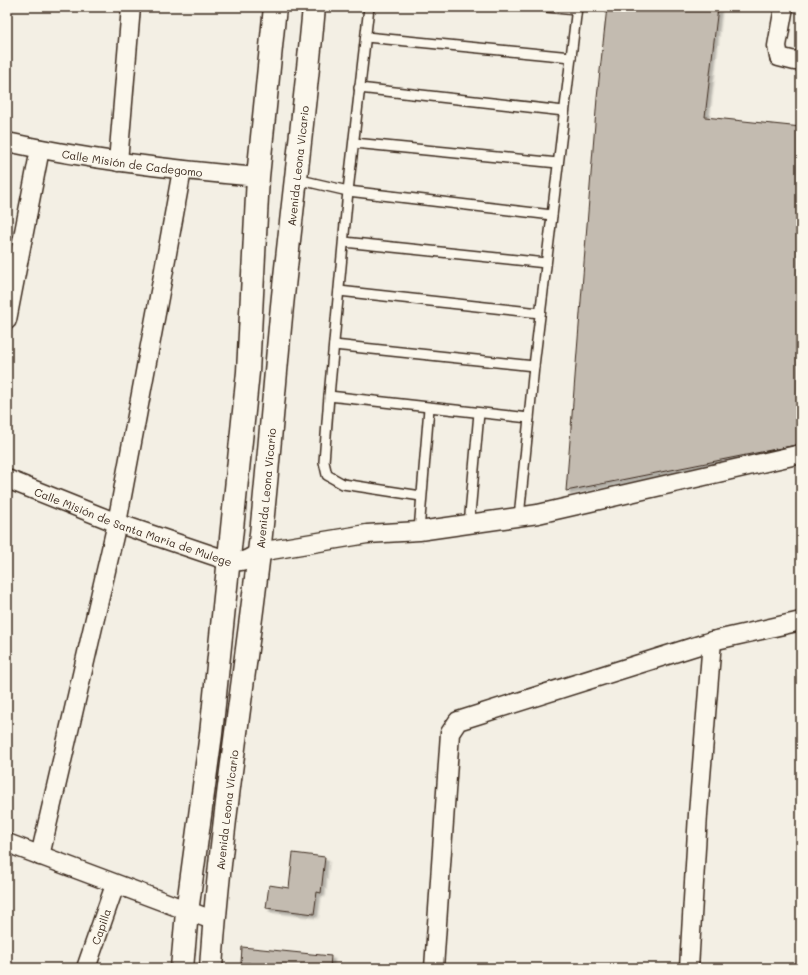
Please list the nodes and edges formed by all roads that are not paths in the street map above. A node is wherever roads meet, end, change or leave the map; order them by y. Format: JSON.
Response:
{"nodes":[{"id":1,"x":131,"y":7,"type":"edge"},
{"id":2,"x":275,"y":7,"type":"edge"},
{"id":3,"x":314,"y":7,"type":"edge"},
{"id":4,"x":369,"y":7,"type":"edge"},
{"id":5,"x":546,"y":7,"type":"edge"},
{"id":6,"x":784,"y":7,"type":"edge"},
{"id":7,"x":576,"y":8,"type":"edge"},
{"id":8,"x":366,"y":37,"type":"junction"},
{"id":9,"x":571,"y":57,"type":"junction"},
{"id":10,"x":801,"y":59,"type":"edge"},
{"id":11,"x":359,"y":88,"type":"junction"},
{"id":12,"x":564,"y":111,"type":"junction"},
{"id":13,"x":7,"y":142,"type":"edge"},
{"id":14,"x":354,"y":142,"type":"junction"},
{"id":15,"x":40,"y":150,"type":"junction"},
{"id":16,"x":118,"y":162,"type":"junction"},
{"id":17,"x":558,"y":164,"type":"junction"},
{"id":18,"x":182,"y":170,"type":"junction"},
{"id":19,"x":258,"y":177,"type":"junction"},
{"id":20,"x":296,"y":179,"type":"junction"},
{"id":21,"x":348,"y":191,"type":"junction"},
{"id":22,"x":552,"y":215,"type":"junction"},
{"id":23,"x":344,"y":242,"type":"junction"},
{"id":24,"x":546,"y":263,"type":"junction"},
{"id":25,"x":339,"y":291,"type":"junction"},
{"id":26,"x":540,"y":313,"type":"junction"},
{"id":27,"x":7,"y":320,"type":"edge"},
{"id":28,"x":334,"y":345,"type":"junction"},
{"id":29,"x":534,"y":366,"type":"junction"},
{"id":30,"x":329,"y":396,"type":"junction"},
{"id":31,"x":429,"y":408,"type":"junction"},
{"id":32,"x":479,"y":413,"type":"junction"},
{"id":33,"x":529,"y":418,"type":"junction"},
{"id":34,"x":801,"y":454,"type":"edge"},
{"id":35,"x":7,"y":479,"type":"edge"},
{"id":36,"x":421,"y":496,"type":"junction"},
{"id":37,"x":519,"y":517,"type":"junction"},
{"id":38,"x":117,"y":523,"type":"junction"},
{"id":39,"x":468,"y":525,"type":"junction"},
{"id":40,"x":419,"y":531,"type":"junction"},
{"id":41,"x":259,"y":552,"type":"junction"},
{"id":42,"x":229,"y":561,"type":"junction"},
{"id":43,"x":801,"y":621,"type":"edge"},
{"id":44,"x":712,"y":641,"type":"junction"},
{"id":45,"x":7,"y":843,"type":"edge"},
{"id":46,"x":40,"y":856,"type":"junction"},
{"id":47,"x":115,"y":885,"type":"junction"},
{"id":48,"x":187,"y":912,"type":"junction"},
{"id":49,"x":214,"y":921,"type":"junction"},
{"id":50,"x":86,"y":968,"type":"edge"},
{"id":51,"x":182,"y":968,"type":"edge"},
{"id":52,"x":211,"y":968,"type":"edge"},
{"id":53,"x":434,"y":968,"type":"edge"},
{"id":54,"x":689,"y":968,"type":"edge"}],
"edges":[{"from":1,"to":16,"type":"street"},
{"from":2,"to":19,"type":"street"},
{"from":3,"to":20,"type":"street","name":"Avenida Leona Vicario"},
{"from":4,"to":8,"type":"lane"},
{"from":5,"to":7,"type":"lane"},
{"from":6,"to":10,"type":"street"},
{"from":7,"to":9,"type":"lane"},
{"from":8,"to":9,"type":"lane"},
{"from":8,"to":11,"type":"lane"},
{"from":9,"to":12,"type":"lane"},
{"from":11,"to":12,"type":"lane"},
{"from":11,"to":14,"type":"lane"},
{"from":12,"to":17,"type":"lane"},
{"from":13,"to":15,"type":"street","name":"Calle Misión de Cadegomo"},
{"from":14,"to":17,"type":"lane"},
{"from":14,"to":21,"type":"lane"},
{"from":15,"to":16,"type":"street","name":"Calle Misión de Cadegomo"},
{"from":15,"to":27,"type":"street"},
{"from":16,"to":18,"type":"street","name":"Calle Misión de Cadegomo"},
{"from":17,"to":22,"type":"lane"},
{"from":18,"to":19,"type":"street","name":"Calle Misión de Cadegomo"},
{"from":18,"to":38,"type":"street"},
{"from":19,"to":42,"type":"street"},
{"from":20,"to":21,"type":"lane"},
{"from":20,"to":41,"type":"street","name":"Avenida Leona Vicario"},
{"from":21,"to":22,"type":"lane"},
{"from":21,"to":23,"type":"lane"},
{"from":22,"to":24,"type":"lane"},
{"from":23,"to":24,"type":"lane"},
{"from":23,"to":25,"type":"lane"},
{"from":24,"to":26,"type":"lane"},
{"from":25,"to":26,"type":"lane"},
{"from":25,"to":28,"type":"lane"},
{"from":26,"to":29,"type":"lane"},
{"from":28,"to":29,"type":"lane"},
{"from":28,"to":30,"type":"lane"},
{"from":29,"to":33,"type":"lane"},
{"from":30,"to":31,"type":"lane"},
{"from":30,"to":36,"type":"lane"},
{"from":31,"to":32,"type":"lane"},
{"from":31,"to":36,"type":"lane"},
{"from":32,"to":33,"type":"lane"},
{"from":32,"to":39,"type":"lane"},
{"from":33,"to":37,"type":"lane"},
{"from":34,"to":37,"type":"street","name":"Calle Misión de Santa Maria de Mulege"},
{"from":35,"to":38,"type":"street","name":"Calle Misión de Santa Maria de Mulege"},
{"from":36,"to":40,"type":"lane"},
{"from":37,"to":39,"type":"street","name":"Calle Misión de Santa Maria de Mulege"},
{"from":38,"to":42,"type":"street","name":"Calle Misión de Santa Maria de Mulege"},
{"from":38,"to":46,"type":"street"},
{"from":39,"to":40,"type":"street","name":"Calle Misión de Santa Maria de Mulege"},
{"from":40,"to":41,"type":"street","name":"Calle Misión de Santa Maria de Mulege"},
{"from":41,"to":42,"type":"street","name":"Calle Misión de Santa Maria de Mulege"},
{"from":41,"to":49,"type":"street","name":"Avenida Leona Vicario"},
{"from":42,"to":48,"type":"street"},
{"from":43,"to":44,"type":"street"},
{"from":44,"to":53,"type":"street"},
{"from":44,"to":54,"type":"street"},
{"from":45,"to":46,"type":"street"},
{"from":46,"to":47,"type":"street"},
{"from":47,"to":48,"type":"street"},
{"from":47,"to":50,"type":"street","name":"Capilla"},
{"from":48,"to":49,"type":"street"},
{"from":48,"to":51,"type":"street"},
{"from":49,"to":52,"type":"street","name":"Avenida Leona Vicario"}]}
